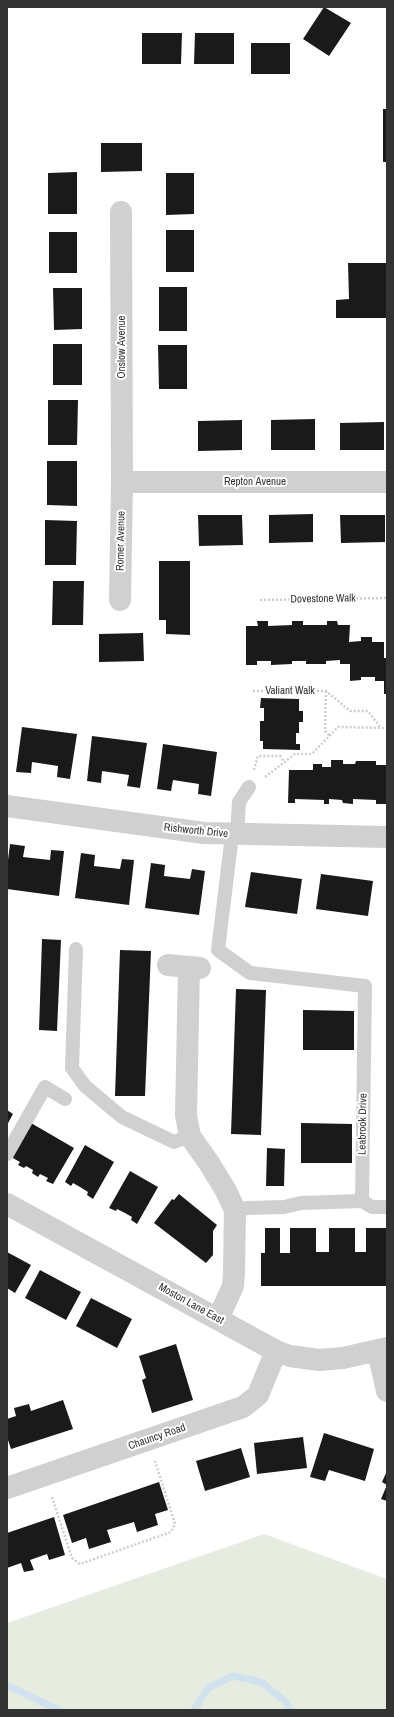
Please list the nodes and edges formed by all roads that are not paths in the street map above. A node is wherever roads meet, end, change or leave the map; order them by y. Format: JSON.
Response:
{"nodes":[{"id":1,"x":121,"y":212,"type":"dead end"},
{"id":2,"x":122,"y":482,"type":"junction"},
{"id":3,"x":387,"y":482,"type":"edge"},
{"id":4,"x":120,"y":600,"type":"dead end"},
{"id":5,"x":249,"y":787,"type":"road end"},
{"id":6,"x":7,"y":806,"type":"edge"},
{"id":7,"x":234,"y":835,"type":"junction"},
{"id":8,"x":387,"y":837,"type":"edge"},
{"id":9,"x":76,"y":949,"type":"dead end"},
{"id":10,"x":168,"y":965,"type":"dead end"},
{"id":11,"x":65,"y":1099,"type":"dead end"},
{"id":12,"x":190,"y":1136,"type":"junction"},
{"id":13,"x":7,"y":1154,"type":"edge"},
{"id":14,"x":362,"y":1202,"type":"junction"},
{"id":15,"x":7,"y":1204,"type":"edge"},
{"id":16,"x":387,"y":1206,"type":"edge"},
{"id":17,"x":235,"y":1210,"type":"junction"},
{"id":18,"x":218,"y":1319,"type":"junction"},
{"id":19,"x":383,"y":1349,"type":"edge"},
{"id":20,"x":276,"y":1351,"type":"junction"},
{"id":21,"x":387,"y":1391,"type":"edge"},
{"id":22,"x":7,"y":1488,"type":"edge"}],
"edges":[{"from":1,"to":2,"type":"street","name":"Onslow Avenue"},
{"from":2,"to":3,"type":"street","name":"Repton Avenue"},
{"from":2,"to":4,"type":"street","name":"Romer Avenue"},
{"from":5,"to":7,"type":"lane"},
{"from":6,"to":7,"type":"street","name":"Rishworth Drive"},
{"from":7,"to":8,"type":"street","name":"Rishworth Drive"},
{"from":7,"to":14,"type":"lane","name":"Leabrook Drive"},
{"from":9,"to":12,"type":"lane"},
{"from":10,"to":12,"type":"street"},
{"from":11,"to":13,"type":"lane"},
{"from":12,"to":17,"type":"street"},
{"from":14,"to":16,"type":"lane"},
{"from":14,"to":17,"type":"lane"},
{"from":15,"to":18,"type":"street","name":"Moston Lane East"},
{"from":17,"to":18,"type":"street"},
{"from":18,"to":20,"type":"street","name":"Moston Lane East"},
{"from":19,"to":20,"type":"street","name":"Moston Lane East"},
{"from":19,"to":21,"type":"street"},
{"from":20,"to":22,"type":"street","name":"Chauncy Road"}]}
